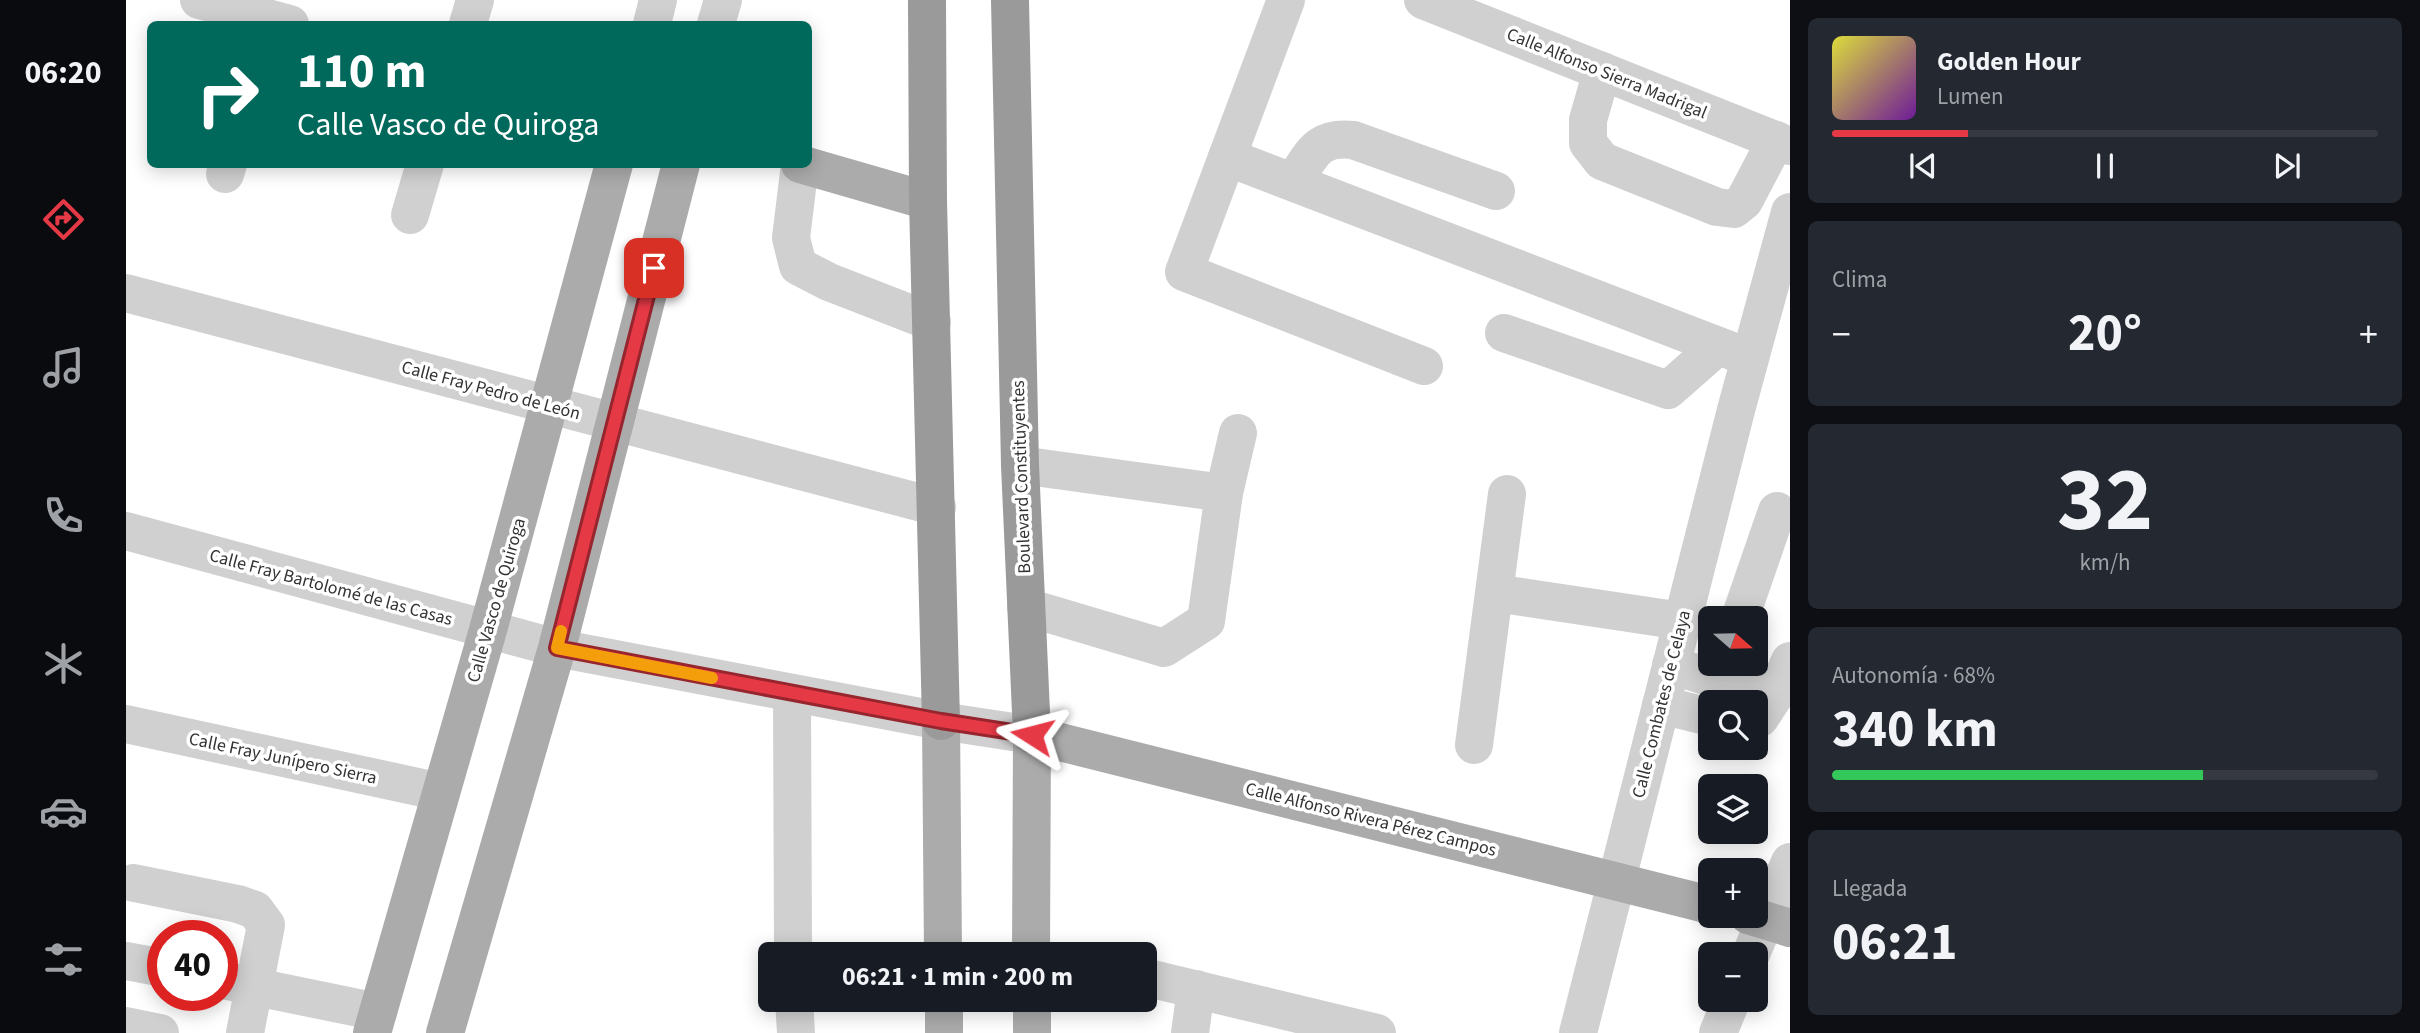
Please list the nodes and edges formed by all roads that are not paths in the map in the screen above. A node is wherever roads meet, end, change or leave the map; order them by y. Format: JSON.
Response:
{"nodes":[{"id":1,"x":200,"y":0,"type":"edge"},
{"id":2,"x":475,"y":0,"type":"edge"},
{"id":3,"x":658,"y":0,"type":"edge"},
{"id":4,"x":723,"y":0,"type":"edge"},
{"id":5,"x":927,"y":0,"type":"edge"},
{"id":6,"x":1010,"y":0,"type":"edge"},
{"id":7,"x":1286,"y":0,"type":"edge"},
{"id":8,"x":1423,"y":0,"type":"edge"},
{"id":9,"x":276,"y":17,"type":"edge"},
{"id":10,"x":469,"y":21,"type":"edge"},
{"id":11,"x":653,"y":21,"type":"edge"},
{"id":12,"x":717,"y":21,"type":"edge"},
{"id":13,"x":1602,"y":71,"type":"junction"},
{"id":14,"x":1783,"y":143,"type":"edge"},
{"id":15,"x":1227,"y":157,"type":"junction"},
{"id":16,"x":812,"y":167,"type":"edge"},
{"id":17,"x":424,"y":168,"type":"edge"},
{"id":18,"x":613,"y":168,"type":"edge"},
{"id":19,"x":680,"y":168,"type":"edge"},
{"id":20,"x":799,"y":168,"type":"edge"},
{"id":21,"x":1293,"y":182,"type":"junction"},
{"id":22,"x":1496,"y":191,"type":"dead end"},
{"id":23,"x":928,"y":201,"type":"junction"},
{"id":24,"x":1790,"y":212,"type":"edge"},
{"id":25,"x":410,"y":215,"type":"dead end"},
{"id":26,"x":126,"y":293,"type":"edge"},
{"id":27,"x":932,"y":322,"type":"junction"},
{"id":28,"x":1504,"y":333,"type":"dead end"},
{"id":29,"x":1734,"y":352,"type":"junction"},
{"id":30,"x":1424,"y":366,"type":"dead end"},
{"id":31,"x":549,"y":405,"type":"junction"},
{"id":32,"x":614,"y":424,"type":"junction"},
{"id":33,"x":1238,"y":433,"type":"dead end"},
{"id":34,"x":1020,"y":465,"type":"junction"},
{"id":35,"x":1224,"y":494,"type":"junction"},
{"id":36,"x":1507,"y":494,"type":"dead end"},
{"id":37,"x":937,"y":508,"type":"junction"},
{"id":38,"x":1777,"y":511,"type":"dead end"},
{"id":39,"x":126,"y":531,"type":"edge"},
{"id":40,"x":1704,"y":535,"type":"junction"},
{"id":41,"x":1761,"y":556,"type":"junction"},
{"id":42,"x":1495,"y":593,"type":"junction"},
{"id":43,"x":1744,"y":606,"type":"edge"},
{"id":44,"x":1026,"y":607,"type":"junction"},
{"id":45,"x":1682,"y":621,"type":"junction"},
{"id":46,"x":488,"y":630,"type":"junction"},
{"id":47,"x":557,"y":648,"type":"junction"},
{"id":48,"x":1790,"y":661,"type":"edge"},
{"id":49,"x":1686,"y":670,"type":"junction"},
{"id":50,"x":1726,"y":690,"type":"edge"},
{"id":51,"x":792,"y":693,"type":"junction"},
{"id":52,"x":1768,"y":702,"type":"edge"},
{"id":53,"x":1688,"y":712,"type":"edge"},
{"id":54,"x":941,"y":721,"type":"junction"},
{"id":55,"x":126,"y":724,"type":"edge"},
{"id":56,"x":1032,"y":735,"type":"junction"},
{"id":57,"x":1474,"y":745,"type":"dead end"},
{"id":58,"x":441,"y":792,"type":"junction"},
{"id":59,"x":1790,"y":862,"type":"edge"},
{"id":60,"x":1617,"y":880,"type":"junction"},
{"id":61,"x":134,"y":883,"type":"dead end"},
{"id":62,"x":1698,"y":902,"type":"edge"},
{"id":63,"x":1763,"y":929,"type":"edge"},
{"id":64,"x":793,"y":942,"type":"edge"},
{"id":65,"x":943,"y":942,"type":"edge"},
{"id":66,"x":1036,"y":942,"type":"edge"},
{"id":67,"x":126,"y":961,"type":"edge"},
{"id":68,"x":147,"y":965,"type":"edge"},
{"id":69,"x":1157,"y":980,"type":"edge"},
{"id":70,"x":239,"y":984,"type":"edge"},
{"id":71,"x":1196,"y":989,"type":"junction"},
{"id":72,"x":795,"y":1012,"type":"edge"},
{"id":73,"x":944,"y":1012,"type":"edge"},
{"id":74,"x":1032,"y":1012,"type":"edge"},
{"id":75,"x":1727,"y":1012,"type":"edge"},
{"id":76,"x":375,"y":1022,"type":"edge"},
{"id":77,"x":126,"y":1026,"type":"edge"},
{"id":78,"x":160,"y":1033,"type":"edge"},
{"id":79,"x":245,"y":1033,"type":"edge"},
{"id":80,"x":445,"y":1033,"type":"edge"},
{"id":81,"x":796,"y":1033,"type":"edge"},
{"id":82,"x":944,"y":1033,"type":"edge"},
{"id":83,"x":1032,"y":1033,"type":"edge"},
{"id":84,"x":1190,"y":1033,"type":"edge"},
{"id":85,"x":1377,"y":1033,"type":"edge"},
{"id":86,"x":1578,"y":1033,"type":"edge"},
{"id":87,"x":1718,"y":1033,"type":"edge"}],
"edges":[{"from":1,"to":9,"type":"street"},
{"from":2,"to":10,"type":"street"},
{"from":3,"to":11,"type":"street"},
{"from":4,"to":12,"type":"street"},
{"from":5,"to":23,"type":"highway"},
{"from":6,"to":34,"type":"highway","name":"Boulevard Constituyentes"},
{"from":7,"to":15,"type":"street"},
{"from":8,"to":13,"type":"street","name":"Calle Alfonso Sierra Madrigal"},
{"from":13,"to":14,"type":"street","name":"Calle Alfonso Sierra Madrigal"},
{"from":13,"to":14,"type":"street"},
{"from":15,"to":21,"type":"street"},
{"from":15,"to":30,"type":"street"},
{"from":16,"to":23,"type":"main road"},
{"from":17,"to":25,"type":"street"},
{"from":18,"to":31,"type":"main road","name":"Calle Vasco de Quiroga"},
{"from":19,"to":32,"type":"main road"},
{"from":20,"to":27,"type":"street"},
{"from":21,"to":22,"type":"street"},
{"from":21,"to":29,"type":"street"},
{"from":23,"to":27,"type":"highway"},
{"from":24,"to":29,"type":"street","name":"Calle Combates de Celaya"},
{"from":26,"to":31,"type":"street","name":"Calle Fray Pedro de León"},
{"from":27,"to":37,"type":"highway"},
{"from":28,"to":29,"type":"street"},
{"from":29,"to":40,"type":"street","name":"Calle Combates de Celaya"},
{"from":31,"to":32,"type":"street","name":"Calle Fray Pedro de León"},
{"from":31,"to":46,"type":"main road","name":"Calle Vasco de Quiroga"},
{"from":32,"to":37,"type":"street","name":"Calle Fray Pedro de León"},
{"from":32,"to":47,"type":"main road"},
{"from":33,"to":35,"type":"street"},
{"from":34,"to":35,"type":"street"},
{"from":34,"to":44,"type":"highway","name":"Boulevard Constituyentes"},
{"from":35,"to":44,"type":"street"},
{"from":36,"to":42,"type":"street"},
{"from":37,"to":54,"type":"highway"},
{"from":38,"to":41,"type":"street"},
{"from":39,"to":46,"type":"street","name":"Calle Fray Bartolomé de las Casas"},
{"from":40,"to":41,"type":"street"},
{"from":40,"to":45,"type":"street","name":"Calle Combates de Celaya"},
{"from":41,"to":43,"type":"street"},
{"from":42,"to":45,"type":"street"},
{"from":42,"to":57,"type":"street"},
{"from":44,"to":56,"type":"highway","name":"Boulevard Constituyentes"},
{"from":45,"to":49,"type":"street","name":"Calle Combates de Celaya"},
{"from":46,"to":47,"type":"street","name":"Calle Fray Bartolomé de las Casas"},
{"from":46,"to":58,"type":"main road","name":"Calle Vasco de Quiroga"},
{"from":47,"to":51,"type":"street","name":"Calle Fray Bartolomé de las Casas"},
{"from":47,"to":80,"type":"main road"},
{"from":48,"to":52,"type":"street"},
{"from":49,"to":50,"type":"street"},
{"from":49,"to":53,"type":"street","name":"Calle Combates de Celaya"},
{"from":51,"to":54,"type":"street","name":"Calle Fray Bartolomé de las Casas"},
{"from":51,"to":64,"type":"street"},
{"from":53,"to":60,"type":"street","name":"Calle Combates de Celaya"},
{"from":54,"to":56,"type":"street","name":"Calle Fray Bartolomé de las Casas"},
{"from":54,"to":65,"type":"main road"},
{"from":55,"to":58,"type":"street","name":"Calle Fray Junípero Sierra"},
{"from":56,"to":60,"type":"main road","name":"Calle Alfonso Rivera Pérez Campos"},
{"from":56,"to":66,"type":"main road","name":"Boulevard Constituyentes"},
{"from":58,"to":76,"type":"main road","name":"Calle Vasco de Quiroga"},
{"from":59,"to":63,"type":"street"},
{"from":60,"to":62,"type":"main road","name":"Calle Alfonso Rivera Pérez Campos"},
{"from":60,"to":86,"type":"street","name":"Calle Combates de Celaya"},
{"from":61,"to":70,"type":"street"},
{"from":67,"to":68,"type":"street"},
{"from":69,"to":71,"type":"street"},
{"from":70,"to":76,"type":"street"},
{"from":70,"to":79,"type":"street"},
{"from":71,"to":84,"type":"street"},
{"from":71,"to":85,"type":"street"},
{"from":72,"to":81,"type":"street"},
{"from":73,"to":82,"type":"main road"},
{"from":74,"to":83,"type":"main road"},
{"from":75,"to":87,"type":"street"},
{"from":77,"to":78,"type":"street"}]}
